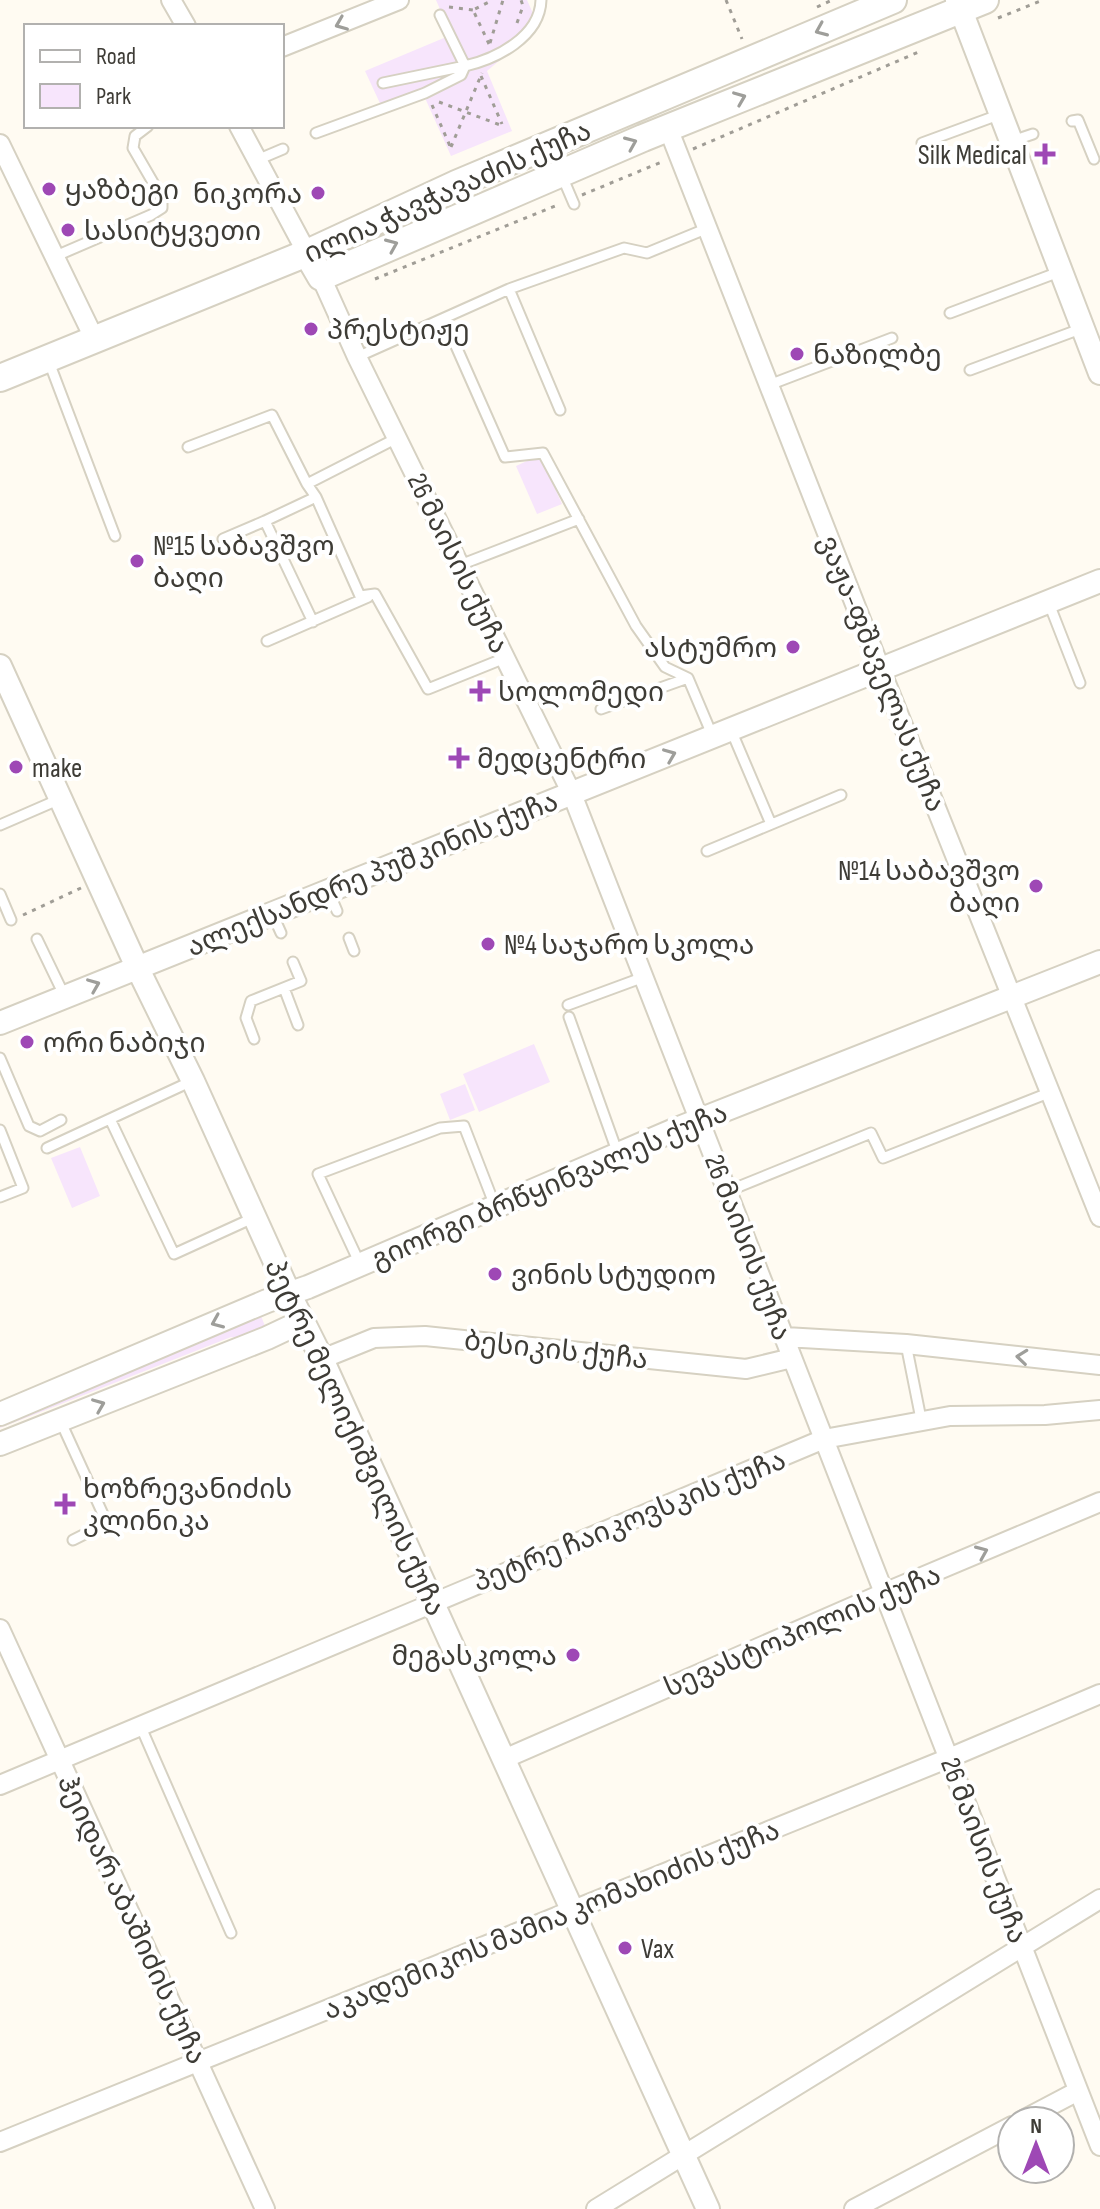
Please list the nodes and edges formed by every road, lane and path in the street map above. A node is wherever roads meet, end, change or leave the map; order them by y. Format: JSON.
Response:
{"nodes":[{"id":1,"x":171,"y":0,"type":"edge"},
{"id":2,"x":399,"y":0,"type":"edge"},
{"id":3,"x":493,"y":0,"type":"edge"},
{"id":4,"x":503,"y":0,"type":"edge"},
{"id":5,"x":521,"y":0,"type":"edge"},
{"id":6,"x":541,"y":0,"type":"edge"},
{"id":7,"x":726,"y":0,"type":"edge"},
{"id":8,"x":893,"y":0,"type":"edge"},
{"id":9,"x":1043,"y":0,"type":"edge"},
{"id":10,"x":370,"y":5,"type":"edge"},
{"id":11,"x":972,"y":8,"type":"edge"},
{"id":12,"x":473,"y":10,"type":"junction"},
{"id":13,"x":445,"y":16,"type":"joint"},
{"id":14,"x":185,"y":24,"type":"edge"},
{"id":15,"x":516,"y":26,"type":"dead end"},
{"id":16,"x":501,"y":40,"type":"dead end"},
{"id":17,"x":742,"y":40,"type":"dead end"},
{"id":18,"x":489,"y":44,"type":"junction"},
{"id":19,"x":284,"y":46,"type":"edge"},
{"id":20,"x":480,"y":47,"type":"dead end"},
{"id":21,"x":465,"y":66,"type":"junction"},
{"id":22,"x":383,"y":83,"type":"dead end"},
{"id":23,"x":465,"y":112,"type":"junction"},
{"id":24,"x":1001,"y":114,"type":"junction"},
{"id":25,"x":1072,"y":121,"type":"dead end"},
{"id":26,"x":145,"y":128,"type":"edge"},
{"id":27,"x":240,"y":128,"type":"edge"},
{"id":28,"x":668,"y":128,"type":"junction"},
{"id":29,"x":316,"y":133,"type":"dead end"},
{"id":30,"x":1033,"y":134,"type":"dead end"},
{"id":31,"x":1012,"y":141,"type":"junction"},
{"id":32,"x":922,"y":143,"type":"dead end"},
{"id":33,"x":0,"y":144,"type":"edge"},
{"id":34,"x":283,"y":149,"type":"dead end"},
{"id":35,"x":1094,"y":159,"type":"dead end"},
{"id":36,"x":257,"y":160,"type":"junction"},
{"id":37,"x":561,"y":173,"type":"junction"},
{"id":38,"x":574,"y":204,"type":"dead end"},
{"id":39,"x":708,"y":228,"type":"junction"},
{"id":40,"x":307,"y":253,"type":"junction"},
{"id":41,"x":56,"y":256,"type":"junction"},
{"id":42,"x":1061,"y":271,"type":"junction"},
{"id":43,"x":321,"y":277,"type":"junction"},
{"id":44,"x":509,"y":289,"type":"junction"},
{"id":45,"x":950,"y":313,"type":"dead end"},
{"id":46,"x":444,"y":319,"type":"junction"},
{"id":47,"x":1083,"y":328,"type":"junction"},
{"id":48,"x":94,"y":338,"type":"junction"},
{"id":49,"x":892,"y":338,"type":"dead end"},
{"id":50,"x":357,"y":357,"type":"junction"},
{"id":51,"x":48,"y":358,"type":"junction"},
{"id":52,"x":1099,"y":368,"type":"edge"},
{"id":53,"x":970,"y":370,"type":"dead end"},
{"id":54,"x":0,"y":378,"type":"edge"},
{"id":55,"x":769,"y":385,"type":"junction"},
{"id":56,"x":560,"y":410,"type":"dead end"},
{"id":57,"x":397,"y":438,"type":"junction"},
{"id":58,"x":188,"y":447,"type":"dead end"},
{"id":59,"x":307,"y":484,"type":"junction"},
{"id":60,"x":316,"y":497,"type":"junction"},
{"id":61,"x":579,"y":519,"type":"junction"},
{"id":62,"x":265,"y":521,"type":"junction"},
{"id":63,"x":115,"y":536,"type":"dead end"},
{"id":64,"x":223,"y":539,"type":"dead end"},
{"id":65,"x":460,"y":565,"type":"junction"},
{"id":66,"x":1100,"y":581,"type":"edge"},
{"id":67,"x":375,"y":594,"type":"junction"},
{"id":68,"x":1048,"y":601,"type":"junction"},
{"id":69,"x":313,"y":622,"type":"junction"},
{"id":70,"x":267,"y":641,"type":"dead end"},
{"id":71,"x":505,"y":658,"type":"junction"},
{"id":72,"x":880,"y":668,"type":"junction"},
{"id":73,"x":1,"y":671,"type":"edge"},
{"id":74,"x":688,"y":678,"type":"junction"},
{"id":75,"x":1080,"y":683,"type":"dead end"},
{"id":76,"x":601,"y":709,"type":"dead end"},
{"id":77,"x":722,"y":734,"type":"junction"},
{"id":78,"x":572,"y":794,"type":"junction"},
{"id":79,"x":841,"y":795,"type":"dead end"},
{"id":80,"x":60,"y":799,"type":"junction"},
{"id":81,"x":771,"y":824,"type":"junction"},
{"id":82,"x":0,"y":825,"type":"edge"},
{"id":83,"x":707,"y":851,"type":"dead end"},
{"id":84,"x":85,"y":886,"type":"dead end"},
{"id":85,"x":0,"y":894,"type":"edge"},
{"id":86,"x":11,"y":920,"type":"joint"},
{"id":87,"x":349,"y":938,"type":"dead end"},
{"id":88,"x":37,"y":939,"type":"dead end"},
{"id":89,"x":354,"y":951,"type":"dead end"},
{"id":90,"x":293,"y":962,"type":"dead end"},
{"id":91,"x":1100,"y":962,"type":"edge"},
{"id":92,"x":137,"y":967,"type":"junction"},
{"id":93,"x":644,"y":977,"type":"junction"},
{"id":94,"x":284,"y":988,"type":"junction"},
{"id":95,"x":65,"y":997,"type":"junction"},
{"id":96,"x":1014,"y":997,"type":"junction"},
{"id":97,"x":568,"y":1005,"type":"dead end"},
{"id":98,"x":569,"y":1017,"type":"dead end"},
{"id":99,"x":0,"y":1023,"type":"edge"},
{"id":100,"x":298,"y":1025,"type":"dead end"},
{"id":101,"x":254,"y":1039,"type":"dead end"},
{"id":102,"x":0,"y":1058,"type":"edge"},
{"id":103,"x":193,"y":1081,"type":"junction"},
{"id":104,"x":1051,"y":1092,"type":"junction"},
{"id":105,"x":110,"y":1119,"type":"junction"},
{"id":106,"x":61,"y":1120,"type":"dead end"},
{"id":107,"x":700,"y":1120,"type":"junction"},
{"id":108,"x":0,"y":1130,"type":"edge"},
{"id":109,"x":47,"y":1148,"type":"dead end"},
{"id":110,"x":618,"y":1154,"type":"junction"},
{"id":111,"x":728,"y":1191,"type":"junction"},
{"id":112,"x":0,"y":1197,"type":"edge"},
{"id":113,"x":495,"y":1206,"type":"junction"},
{"id":114,"x":1100,"y":1217,"type":"edge"},
{"id":115,"x":255,"y":1218,"type":"junction"},
{"id":116,"x":360,"y":1264,"type":"junction"},
{"id":117,"x":289,"y":1293,"type":"junction"},
{"id":118,"x":303,"y":1321,"type":"junction"},
{"id":119,"x":785,"y":1337,"type":"junction"},
{"id":120,"x":906,"y":1344,"type":"junction"},
{"id":121,"x":792,"y":1358,"type":"junction"},
{"id":122,"x":322,"y":1359,"type":"junction"},
{"id":123,"x":1100,"y":1365,"type":"edge"},
{"id":124,"x":1100,"y":1410,"type":"edge"},
{"id":125,"x":0,"y":1414,"type":"edge"},
{"id":126,"x":921,"y":1419,"type":"junction"},
{"id":127,"x":60,"y":1420,"type":"junction"},
{"id":128,"x":824,"y":1439,"type":"junction"},
{"id":129,"x":0,"y":1444,"type":"edge"},
{"id":130,"x":1100,"y":1502,"type":"edge"},
{"id":131,"x":73,"y":1540,"type":"dead end"},
{"id":132,"x":884,"y":1593,"type":"junction"},
{"id":133,"x":432,"y":1602,"type":"junction"},
{"id":134,"x":0,"y":1629,"type":"edge"},
{"id":135,"x":1100,"y":1694,"type":"edge"},
{"id":136,"x":140,"y":1725,"type":"junction"},
{"id":137,"x":949,"y":1758,"type":"junction"},
{"id":138,"x":504,"y":1759,"type":"junction"},
{"id":139,"x":60,"y":1760,"type":"junction"},
{"id":140,"x":0,"y":1785,"type":"edge"},
{"id":141,"x":1100,"y":1899,"type":"edge"},
{"id":142,"x":573,"y":1910,"type":"junction"},
{"id":143,"x":231,"y":1933,"type":"dead end"},
{"id":144,"x":1022,"y":1946,"type":"junction"},
{"id":145,"x":198,"y":2062,"type":"junction"},
{"id":146,"x":1078,"y":2091,"type":"junction"},
{"id":147,"x":1051,"y":2105,"type":"edge"},
{"id":148,"x":1093,"y":2109,"type":"edge"},
{"id":149,"x":996,"y":2134,"type":"edge"},
{"id":150,"x":0,"y":2142,"type":"edge"},
{"id":151,"x":1100,"y":2146,"type":"edge"},
{"id":152,"x":684,"y":2156,"type":"junction"},
{"id":153,"x":265,"y":2209,"type":"edge"},
{"id":154,"x":596,"y":2209,"type":"edge"},
{"id":155,"x":708,"y":2209,"type":"edge"},
{"id":156,"x":854,"y":2209,"type":"edge"}],
"edges":[{"from":1,"to":14,"type":"street"},
{"from":2,"to":10,"type":"street"},
{"from":3,"to":12,"type":"path"},
{"from":4,"to":18,"type":"path"},
{"from":5,"to":15,"type":"path"},
{"from":6,"to":21,"type":"lane"},
{"from":7,"to":17,"type":"path"},
{"from":8,"to":40,"type":"main road","name":"ილია ჭავჭავაძის ქუჩა","one_way":true},
{"from":9,"to":11,"type":"path"},
{"from":10,"to":19,"type":"street","one_way":true},
{"from":11,"to":24,"type":"street"},
{"from":28,"to":11,"type":"main road","name":"ილია ჭავჭავაძის ქუჩა","one_way":true},
{"from":12,"to":13,"type":"path"},
{"from":12,"to":18,"type":"path"},
{"from":13,"to":21,"type":"lane"},
{"from":16,"to":18,"type":"path"},
{"from":18,"to":20,"type":"path"},
{"from":21,"to":22,"type":"lane"},
{"from":21,"to":29,"type":"lane"},
{"from":23,"to":23,"type":"path"},
{"from":23,"to":23,"type":"path"},
{"from":24,"to":31,"type":"street"},
{"from":24,"to":32,"type":"lane"},
{"from":25,"to":35,"type":"lane"},
{"from":26,"to":41,"type":"lane"},
{"from":27,"to":36,"type":"street"},
{"from":37,"to":28,"type":"main road","name":"ილია ჭავჭავაძის ქუჩა","one_way":true},
{"from":28,"to":39,"type":"street","name":"ვაჟა-ფშაველას ქუჩა"},
{"from":30,"to":31,"type":"lane"},
{"from":31,"to":42,"type":"street"},
{"from":33,"to":41,"type":"street"},
{"from":34,"to":36,"type":"lane"},
{"from":36,"to":40,"type":"street"},
{"from":37,"to":38,"type":"lane"},
{"from":43,"to":37,"type":"main road","name":"ილია ჭავჭავაძის ქუჩა","one_way":true},
{"from":39,"to":44,"type":"lane"},
{"from":39,"to":55,"type":"street","name":"ვაჟა-ფშაველას ქუჩა"},
{"from":40,"to":43,"type":"main road"},
{"from":40,"to":48,"type":"main road","name":"ილია ჭავჭავაძის ქუჩა"},
{"from":41,"to":48,"type":"street"},
{"from":42,"to":45,"type":"lane"},
{"from":42,"to":47,"type":"street"},
{"from":43,"to":50,"type":"street","name":"26 მაისის ქუჩა"},
{"from":44,"to":46,"type":"lane"},
{"from":44,"to":56,"type":"lane"},
{"from":46,"to":50,"type":"lane"},
{"from":46,"to":61,"type":"lane"},
{"from":47,"to":52,"type":"street"},
{"from":47,"to":53,"type":"lane"},
{"from":48,"to":51,"type":"main road","name":"ილია ჭავჭავაძის ქუჩა"},
{"from":49,"to":55,"type":"lane"},
{"from":50,"to":57,"type":"street","name":"26 მაისის ქუჩა"},
{"from":51,"to":54,"type":"main road","name":"ილია ჭავჭავაძის ქუჩა"},
{"from":51,"to":63,"type":"lane"},
{"from":55,"to":72,"type":"street","name":"ვაჟა-ფშაველას ქუჩა"},
{"from":57,"to":59,"type":"lane"},
{"from":57,"to":65,"type":"street","name":"26 მაისის ქუჩა"},
{"from":58,"to":59,"type":"lane"},
{"from":59,"to":60,"type":"lane"},
{"from":60,"to":62,"type":"lane"},
{"from":60,"to":67,"type":"lane"},
{"from":61,"to":65,"type":"lane"},
{"from":61,"to":74,"type":"lane"},
{"from":62,"to":64,"type":"lane"},
{"from":62,"to":69,"type":"lane"},
{"from":65,"to":71,"type":"street","name":"26 მაისის ქუჩა"},
{"from":66,"to":68,"type":"street","name":"ალექსანდრე პუშკინის ქუჩა"},
{"from":67,"to":69,"type":"lane"},
{"from":67,"to":71,"type":"lane"},
{"from":68,"to":72,"type":"street","name":"ალექსანდრე პუშკინის ქუჩა"},
{"from":68,"to":75,"type":"lane"},
{"from":69,"to":70,"type":"lane"},
{"from":71,"to":78,"type":"street","name":"26 მაისის ქუჩა"},
{"from":72,"to":77,"type":"street","name":"ალექსანდრე პუშკინის ქუჩა"},
{"from":72,"to":96,"type":"street","name":"ვაჟა-ფშაველას ქუჩა"},
{"from":73,"to":80,"type":"street","name":"პეტრე მელიქიშვილის ქუჩა"},
{"from":74,"to":76,"type":"lane"},
{"from":74,"to":77,"type":"lane"},
{"from":78,"to":77,"type":"street","name":"ალექსანდრე პუშკინის ქუჩა","one_way":true},
{"from":77,"to":81,"type":"lane"},
{"from":78,"to":92,"type":"street","name":"ალექსანდრე პუშკინის ქუჩა"},
{"from":78,"to":93,"type":"street","name":"26 მაისის ქუჩა"},
{"from":79,"to":81,"type":"lane"},
{"from":80,"to":82,"type":"lane"},
{"from":80,"to":92,"type":"street","name":"პეტრე მელიქიშვილის ქუჩა"},
{"from":81,"to":83,"type":"lane"},
{"from":84,"to":86,"type":"path"},
{"from":85,"to":86,"type":"lane"},
{"from":87,"to":89,"type":"lane"},
{"from":88,"to":95,"type":"lane"},
{"from":90,"to":94,"type":"lane"},
{"from":91,"to":96,"type":"street","name":"გიორგი ბრწყინვალეს ქუჩა"},
{"from":95,"to":92,"type":"street","name":"ალექსანდრე პუშკინის ქუჩა","one_way":true},
{"from":92,"to":103,"type":"street","name":"პეტრე მელიქიშვილის ქუჩა"},
{"from":93,"to":97,"type":"lane"},
{"from":93,"to":107,"type":"street","name":"26 მაისის ქუჩა"},
{"from":94,"to":100,"type":"lane"},
{"from":94,"to":101,"type":"lane"},
{"from":95,"to":99,"type":"street","name":"ალექსანდრე პუშკინის ქუჩა"},
{"from":96,"to":104,"type":"street","name":"ვაჟა-ფშაველას ქუჩა"},
{"from":96,"to":107,"type":"street","name":"გიორგი ბრწყინვალეს ქუჩა"},
{"from":98,"to":110,"type":"lane"},
{"from":102,"to":106,"type":"lane"},
{"from":103,"to":105,"type":"lane"},
{"from":103,"to":115,"type":"street","name":"პეტრე მელიქიშვილის ქუჩა"},
{"from":104,"to":111,"type":"lane"},
{"from":104,"to":114,"type":"street","name":"ვაჟა-ფშაველას ქუჩა"},
{"from":105,"to":109,"type":"lane"},
{"from":105,"to":115,"type":"lane"},
{"from":107,"to":110,"type":"street","name":"გიორგი ბრწყინვალეს ქუჩა"},
{"from":107,"to":111,"type":"street","name":"26 მაისის ქუჩა"},
{"from":108,"to":112,"type":"lane"},
{"from":110,"to":113,"type":"street","name":"გიორგი ბრწყინვალეს ქუჩა"},
{"from":111,"to":119,"type":"street","name":"26 მაისის ქუჩა"},
{"from":113,"to":116,"type":"street","name":"გიორგი ბრწყინვალეს ქუჩა"},
{"from":113,"to":116,"type":"lane"},
{"from":115,"to":117,"type":"street","name":"პეტრე მელიქიშვილის ქუჩა"},
{"from":116,"to":117,"type":"street","name":"გიორგი ბრწყინვალეს ქუჩა"},
{"from":117,"to":118,"type":"street","name":"პეტრე მელიქიშვილის ქუჩა"},
{"from":117,"to":125,"type":"street","name":"გიორგი ბრწყინვალეს ქუჩა","one_way":true},
{"from":118,"to":122,"type":"street","name":"პეტრე მელიქიშვილის ქუჩა"},
{"from":127,"to":118,"type":"street","one_way":true},
{"from":119,"to":120,"type":"street"},
{"from":119,"to":121,"type":"street","name":"26 მაისის ქუჩა"},
{"from":123,"to":120,"type":"street","one_way":true},
{"from":120,"to":126,"type":"lane"},
{"from":121,"to":122,"type":"street","name":"ბესიკის ქუჩა"},
{"from":121,"to":128,"type":"street","name":"26 მაისის ქუჩა"},
{"from":122,"to":133,"type":"street","name":"პეტრე მელიქიშვილის ქუჩა"},
{"from":124,"to":126,"type":"street","name":"პეტრე ჩაიკოვსკის ქუჩა"},
{"from":126,"to":128,"type":"street","name":"პეტრე ჩაიკოვსკის ქუჩა"},
{"from":127,"to":129,"type":"street"},
{"from":127,"to":131,"type":"lane"},
{"from":128,"to":132,"type":"street","name":"26 მაისის ქუჩა"},
{"from":128,"to":133,"type":"street","name":"პეტრე ჩაიკოვსკის ქუჩა"},
{"from":132,"to":130,"type":"street","name":"სევასტოპოლის ქუჩა","one_way":true},
{"from":132,"to":137,"type":"street","name":"26 მაისის ქუჩა"},
{"from":132,"to":138,"type":"street","name":"სევასტოპოლის ქუჩა"},
{"from":133,"to":136,"type":"street","name":"პეტრე ჩაიკოვსკის ქუჩა"},
{"from":133,"to":138,"type":"street","name":"პეტრე მელიქიშვილის ქუჩა"},
{"from":134,"to":139,"type":"street","name":"ჰეიდარ აბაშიძის ქუჩა"},
{"from":135,"to":137,"type":"street","name":"აკადემიკოს მამია კომახიძის ქუჩა"},
{"from":136,"to":139,"type":"street","name":"პეტრე ჩაიკოვსკის ქუჩა"},
{"from":136,"to":143,"type":"lane"},
{"from":137,"to":142,"type":"street","name":"აკადემიკოს მამია კომახიძის ქუჩა"},
{"from":137,"to":144,"type":"street","name":"26 მაისის ქუჩა"},
{"from":138,"to":142,"type":"street","name":"პეტრე მელიქიშვილის ქუჩა"},
{"from":139,"to":140,"type":"street","name":"პეტრე ჩაიკოვსკის ქუჩა"},
{"from":139,"to":145,"type":"street","name":"ჰეიდარ აბაშიძის ქუჩა"},
{"from":141,"to":144,"type":"street"},
{"from":142,"to":145,"type":"street","name":"აკადემიკოს მამია კომახიძის ქუჩა"},
{"from":142,"to":152,"type":"street","name":"პეტრე მელიქიშვილის ქუჩა"},
{"from":144,"to":146,"type":"street","name":"26 მაისის ქუჩა"},
{"from":144,"to":152,"type":"street"},
{"from":145,"to":150,"type":"street","name":"აკადემიკოს მამია კომახიძის ქუჩა"},
{"from":145,"to":153,"type":"street","name":"ჰეიდარ აბაშიძის ქუჩა"},
{"from":146,"to":147,"type":"street"},
{"from":146,"to":148,"type":"street","name":"26 მაისის ქუჩა"},
{"from":148,"to":151,"type":"street","name":"26 მაისის ქუჩა"},
{"from":149,"to":156,"type":"street"},
{"from":152,"to":154,"type":"street"},
{"from":152,"to":155,"type":"street","name":"პეტრე მელიქიშვილის ქუჩა"}]}
